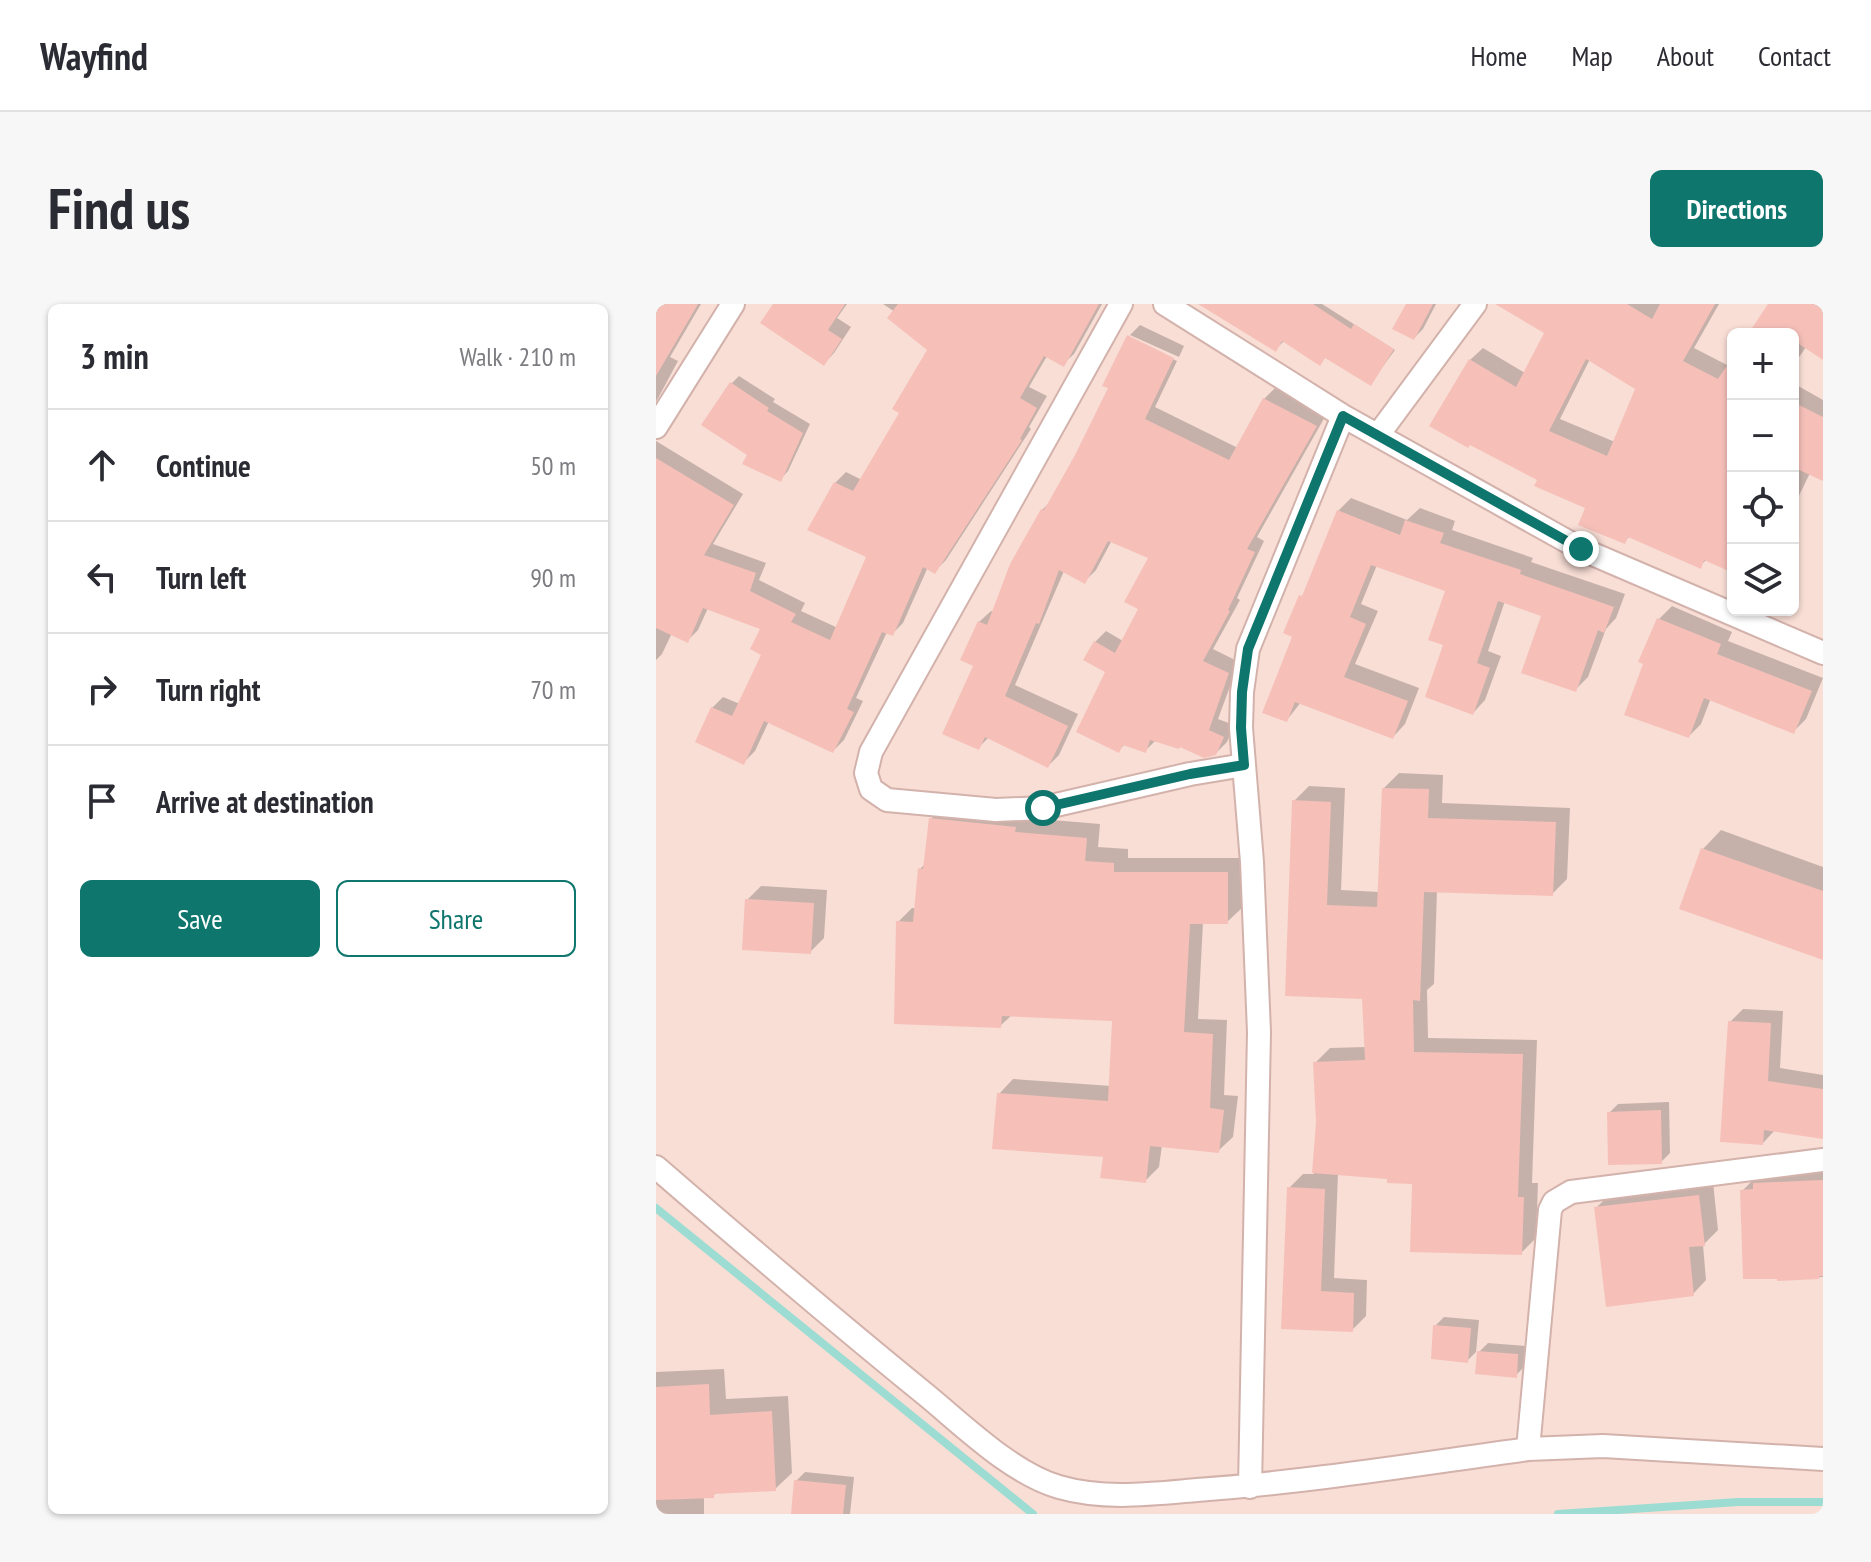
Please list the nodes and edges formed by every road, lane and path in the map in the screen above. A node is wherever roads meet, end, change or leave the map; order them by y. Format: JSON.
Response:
{"nodes":[{"id":1,"x":733,"y":304,"type":"edge"},
{"id":2,"x":1121,"y":304,"type":"edge"},
{"id":3,"x":1165,"y":304,"type":"edge"},
{"id":4,"x":1475,"y":304,"type":"edge"},
{"id":5,"x":1343,"y":416,"type":"junction"},
{"id":6,"x":656,"y":427,"type":"edge"},
{"id":7,"x":1378,"y":435,"type":"junction"},
{"id":8,"x":1823,"y":653,"type":"edge"},
{"id":9,"x":1244,"y":765,"type":"junction"},
{"id":10,"x":1823,"y":1160,"type":"edge"},
{"id":11,"x":656,"y":1167,"type":"edge"},
{"id":12,"x":1528,"y":1449,"type":"junction"},
{"id":13,"x":1823,"y":1459,"type":"edge"},
{"id":14,"x":1250,"y":1487,"type":"junction"}],
"edges":[{"from":1,"to":6,"type":"street"},
{"from":2,"to":9,"type":"street"},
{"from":3,"to":5,"type":"street"},
{"from":4,"to":7,"type":"street"},
{"from":5,"to":7,"type":"street"},
{"from":5,"to":9,"type":"street"},
{"from":7,"to":8,"type":"street"},
{"from":9,"to":14,"type":"street"},
{"from":10,"to":12,"type":"street"},
{"from":11,"to":14,"type":"street"},
{"from":12,"to":13,"type":"street"},
{"from":12,"to":14,"type":"street"}]}
